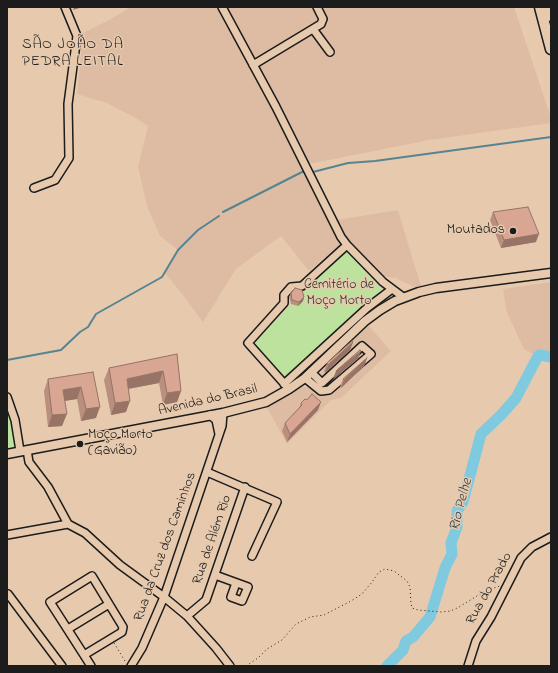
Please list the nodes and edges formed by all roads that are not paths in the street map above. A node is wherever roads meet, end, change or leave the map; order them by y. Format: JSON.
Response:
{"nodes":[{"id":1,"x":65,"y":7,"type":"edge"},
{"id":2,"x":222,"y":7,"type":"edge"},
{"id":3,"x":317,"y":7,"type":"edge"},
{"id":4,"x":540,"y":7,"type":"edge"},
{"id":5,"x":549,"y":7,"type":"edge"},
{"id":6,"x":551,"y":16,"type":"edge"},
{"id":7,"x":313,"y":29,"type":"junction"},
{"id":8,"x":551,"y":49,"type":"edge"},
{"id":9,"x":330,"y":52,"type":"dead end"},
{"id":10,"x":253,"y":65,"type":"junction"},
{"id":11,"x":34,"y":188,"type":"dead end"},
{"id":12,"x":347,"y":245,"type":"junction"},
{"id":13,"x":551,"y":273,"type":"edge"},
{"id":14,"x":392,"y":289,"type":"junction"},
{"id":15,"x":403,"y":297,"type":"junction"},
{"id":16,"x":308,"y":375,"type":"junction"},
{"id":17,"x":287,"y":387,"type":"junction"},
{"id":18,"x":7,"y":397,"type":"edge"},
{"id":19,"x":223,"y":413,"type":"junction"},
{"id":20,"x":210,"y":415,"type":"junction"},
{"id":21,"x":219,"y":434,"type":"junction"},
{"id":22,"x":23,"y":451,"type":"junction"},
{"id":23,"x":7,"y":454,"type":"edge"},
{"id":24,"x":207,"y":472,"type":"junction"},
{"id":25,"x":245,"y":487,"type":"junction"},
{"id":26,"x":68,"y":524,"type":"junction"},
{"id":27,"x":7,"y":535,"type":"edge"},
{"id":28,"x":551,"y":537,"type":"edge"},
{"id":29,"x":252,"y":556,"type":"dead end"},
{"id":30,"x":215,"y":575,"type":"junction"},
{"id":31,"x":236,"y":583,"type":"dead end"},
{"id":32,"x":8,"y":594,"type":"edge"},
{"id":33,"x":164,"y":597,"type":"junction"},
{"id":34,"x":109,"y":604,"type":"junction"},
{"id":35,"x":187,"y":616,"type":"junction"},
{"id":36,"x":68,"y":629,"type":"junction"},
{"id":37,"x":84,"y":655,"type":"junction"},
{"id":38,"x":62,"y":666,"type":"edge"},
{"id":39,"x":91,"y":666,"type":"edge"},
{"id":40,"x":130,"y":666,"type":"edge"},
{"id":41,"x":230,"y":666,"type":"edge"},
{"id":42,"x":468,"y":666,"type":"edge"}],
"edges":[{"from":1,"to":11,"type":"street"},
{"from":2,"to":10,"type":"street"},
{"from":3,"to":7,"type":"street"},
{"from":4,"to":8,"type":"highway"},
{"from":5,"to":6,"type":"highway"},
{"from":7,"to":9,"type":"street"},
{"from":7,"to":10,"type":"street"},
{"from":10,"to":12,"type":"street"},
{"from":12,"to":14,"type":"street"},
{"from":12,"to":17,"type":"street"},
{"from":13,"to":15,"type":"main road","name":"Avenida do Brasil"},
{"from":14,"to":15,"type":"street"},
{"from":14,"to":17,"type":"street"},
{"from":15,"to":16,"type":"main road","name":"Avenida do Brasil"},
{"from":16,"to":16,"type":"street"},
{"from":16,"to":17,"type":"main road","name":"Avenida do Brasil"},
{"from":17,"to":19,"type":"main road","name":"Avenida do Brasil"},
{"from":18,"to":22,"type":"street"},
{"from":19,"to":20,"type":"main road","name":"Avenida do Brasil"},
{"from":19,"to":21,"type":"street","name":"Rua da Cruz dos Caminhos"},
{"from":20,"to":21,"type":"street"},
{"from":20,"to":22,"type":"main road","name":"Avenida do Brasil"},
{"from":21,"to":24,"type":"street","name":"Rua da Cruz dos Caminhos"},
{"from":22,"to":23,"type":"main road","name":"Avenida do Brasil"},
{"from":22,"to":26,"type":"street"},
{"from":24,"to":25,"type":"street"},
{"from":24,"to":33,"type":"street","name":"Rua da Cruz dos Caminhos"},
{"from":25,"to":29,"type":"street"},
{"from":25,"to":30,"type":"street","name":"Rua de Além Rio"},
{"from":26,"to":27,"type":"street"},
{"from":26,"to":33,"type":"street"},
{"from":28,"to":42,"type":"street","name":"Rua do Prado"},
{"from":30,"to":31,"type":"street"},
{"from":30,"to":35,"type":"street","name":"Rua de Além Rio"},
{"from":32,"to":38,"type":"street"},
{"from":33,"to":35,"type":"street"},
{"from":33,"to":40,"type":"street","name":"Rua da Cruz dos Caminhos"},
{"from":34,"to":36,"type":"street"},
{"from":34,"to":36,"type":"street"},
{"from":34,"to":37,"type":"street"},
{"from":35,"to":41,"type":"street"},
{"from":36,"to":37,"type":"street"},
{"from":37,"to":39,"type":"street"}]}
